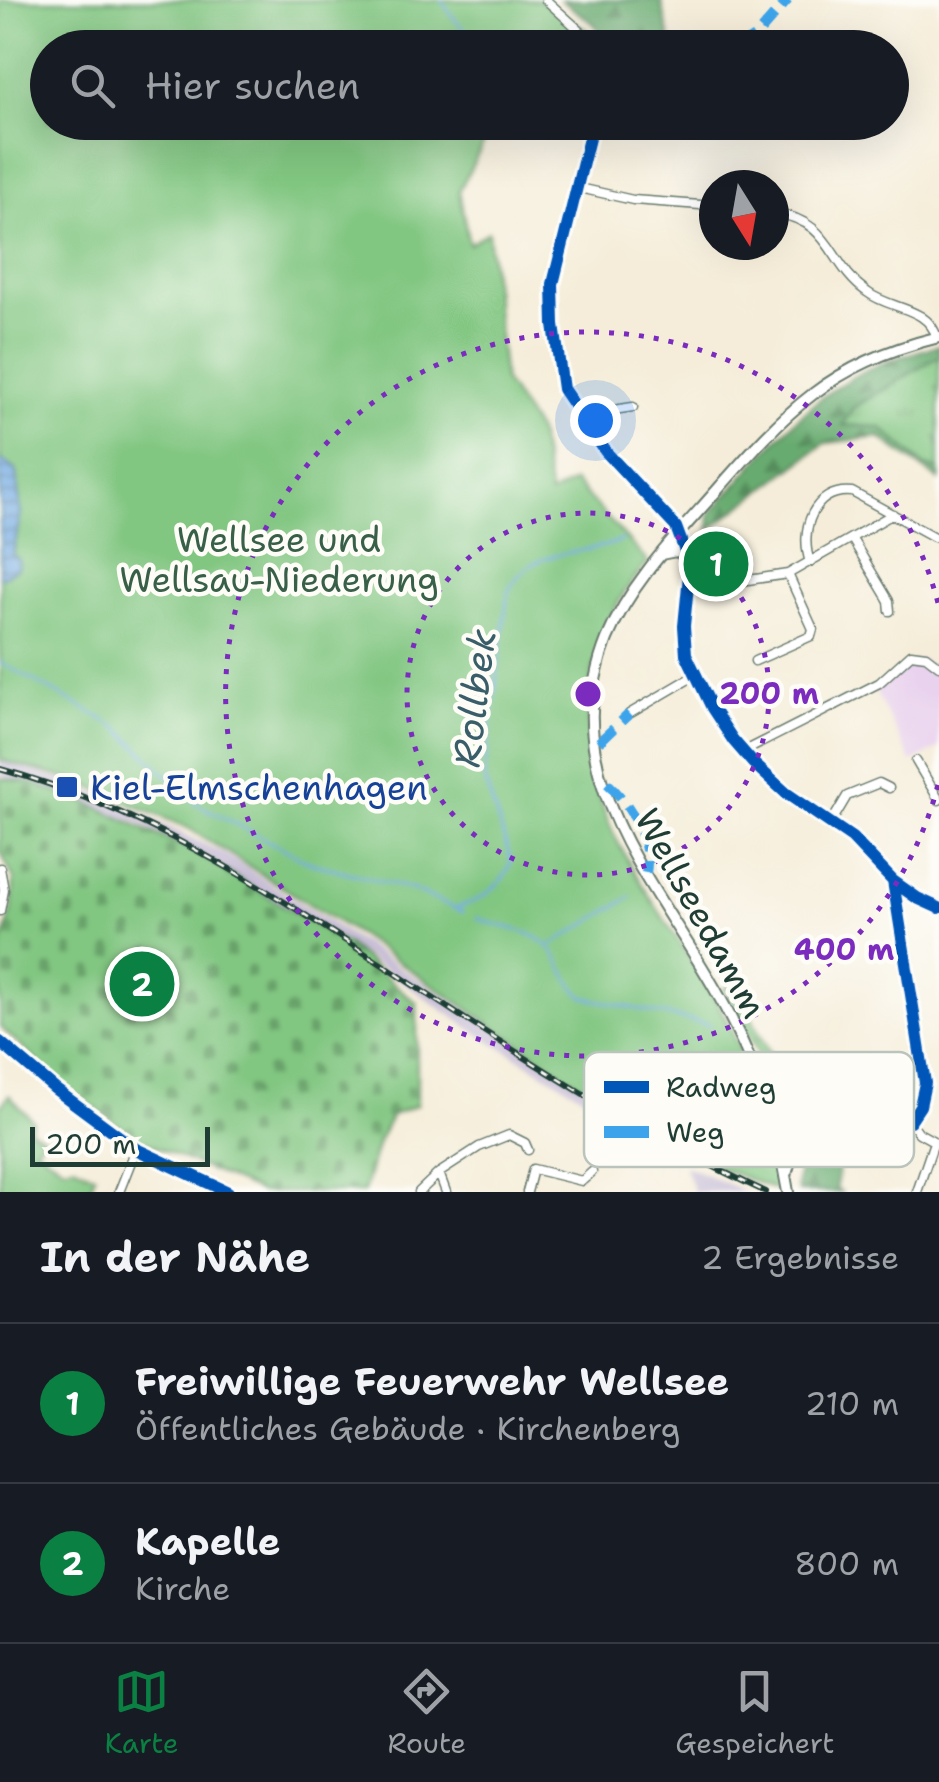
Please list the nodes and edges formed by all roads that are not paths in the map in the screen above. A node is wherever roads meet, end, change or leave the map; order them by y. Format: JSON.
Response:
{"nodes":[{"id":1,"x":546,"y":0,"type":"edge"},
{"id":2,"x":579,"y":30,"type":"edge"},
{"id":3,"x":588,"y":140,"type":"edge"},
{"id":4,"x":576,"y":187,"type":"junction"},
{"id":5,"x":699,"y":205,"type":"edge"},
{"id":6,"x":789,"y":217,"type":"edge"},
{"id":7,"x":938,"y":337,"type":"edge"},
{"id":8,"x":634,"y":407,"type":"dead end"},
{"id":9,"x":587,"y":426,"type":"junction"},
{"id":10,"x":892,"y":514,"type":"junction"},
{"id":11,"x":679,"y":533,"type":"junction"},
{"id":12,"x":934,"y":537,"type":"dead end"},
{"id":13,"x":852,"y":539,"type":"junction"},
{"id":14,"x":660,"y":555,"type":"junction"},
{"id":15,"x":688,"y":557,"type":"junction"},
{"id":16,"x":810,"y":562,"type":"junction"},
{"id":17,"x":788,"y":574,"type":"junction"},
{"id":18,"x":690,"y":584,"type":"junction"},
{"id":19,"x":890,"y":611,"type":"dead end"},
{"id":20,"x":755,"y":661,"type":"dead end"},
{"id":21,"x":939,"y":666,"type":"edge"},
{"id":22,"x":694,"y":676,"type":"junction"},
{"id":23,"x":628,"y":714,"type":"dead end"},
{"id":24,"x":743,"y":752,"type":"junction"},
{"id":25,"x":916,"y":762,"type":"dead end"},
{"id":26,"x":889,"y":788,"type":"dead end"},
{"id":27,"x":939,"y":800,"type":"edge"},
{"id":28,"x":831,"y":823,"type":"junction"},
{"id":29,"x":0,"y":868,"type":"edge"},
{"id":30,"x":893,"y":880,"type":"junction"},
{"id":31,"x":939,"y":908,"type":"edge"},
{"id":32,"x":0,"y":912,"type":"edge"},
{"id":33,"x":0,"y":1042,"type":"edge"},
{"id":34,"x":746,"y":1052,"type":"edge"},
{"id":35,"x":914,"y":1115,"type":"edge"},
{"id":36,"x":914,"y":1126,"type":"edge"},
{"id":37,"x":937,"y":1142,"type":"edge"},
{"id":38,"x":136,"y":1149,"type":"junction"},
{"id":39,"x":528,"y":1150,"type":"dead end"},
{"id":40,"x":592,"y":1172,"type":"dead end"},
{"id":41,"x":439,"y":1174,"type":"junction"},
{"id":42,"x":119,"y":1192,"type":"edge"},
{"id":43,"x":228,"y":1192,"type":"edge"},
{"id":44,"x":419,"y":1192,"type":"edge"},
{"id":45,"x":446,"y":1192,"type":"edge"},
{"id":46,"x":527,"y":1192,"type":"edge"},
{"id":47,"x":917,"y":1192,"type":"edge"}],
"edges":[{"from":1,"to":2,"type":"street"},
{"from":3,"to":4,"type":"street"},
{"from":4,"to":5,"type":"street"},
{"from":4,"to":9,"type":"street"},
{"from":6,"to":7,"type":"street"},
{"from":7,"to":11,"type":"main road","name":"Wellseedamm"},
{"from":8,"to":9,"type":"street"},
{"from":9,"to":11,"type":"street"},
{"from":10,"to":12,"type":"street"},
{"from":10,"to":13,"type":"street"},
{"from":10,"to":16,"type":"street"},
{"from":11,"to":14,"type":"main road","name":"Wellseedamm"},
{"from":11,"to":15,"type":"street"},
{"from":13,"to":16,"type":"street"},
{"from":13,"to":19,"type":"street"},
{"from":14,"to":15,"type":"main road"},
{"from":14,"to":34,"type":"main road","name":"Wellseedamm"},
{"from":15,"to":18,"type":"street"},
{"from":16,"to":17,"type":"street"},
{"from":17,"to":18,"type":"street"},
{"from":17,"to":20,"type":"street"},
{"from":18,"to":22,"type":"street"},
{"from":21,"to":24,"type":"street"},
{"from":22,"to":23,"type":"street"},
{"from":22,"to":24,"type":"street"},
{"from":24,"to":28,"type":"street"},
{"from":25,"to":27,"type":"street"},
{"from":26,"to":28,"type":"street"},
{"from":28,"to":30,"type":"street"},
{"from":29,"to":32,"type":"street"},
{"from":30,"to":31,"type":"street"},
{"from":30,"to":35,"type":"street"},
{"from":33,"to":38,"type":"street"},
{"from":36,"to":37,"type":"street"},
{"from":37,"to":47,"type":"street"},
{"from":38,"to":42,"type":"street"},
{"from":38,"to":43,"type":"street"},
{"from":39,"to":41,"type":"street"},
{"from":40,"to":46,"type":"street"},
{"from":41,"to":44,"type":"street"},
{"from":41,"to":45,"type":"street"}]}
